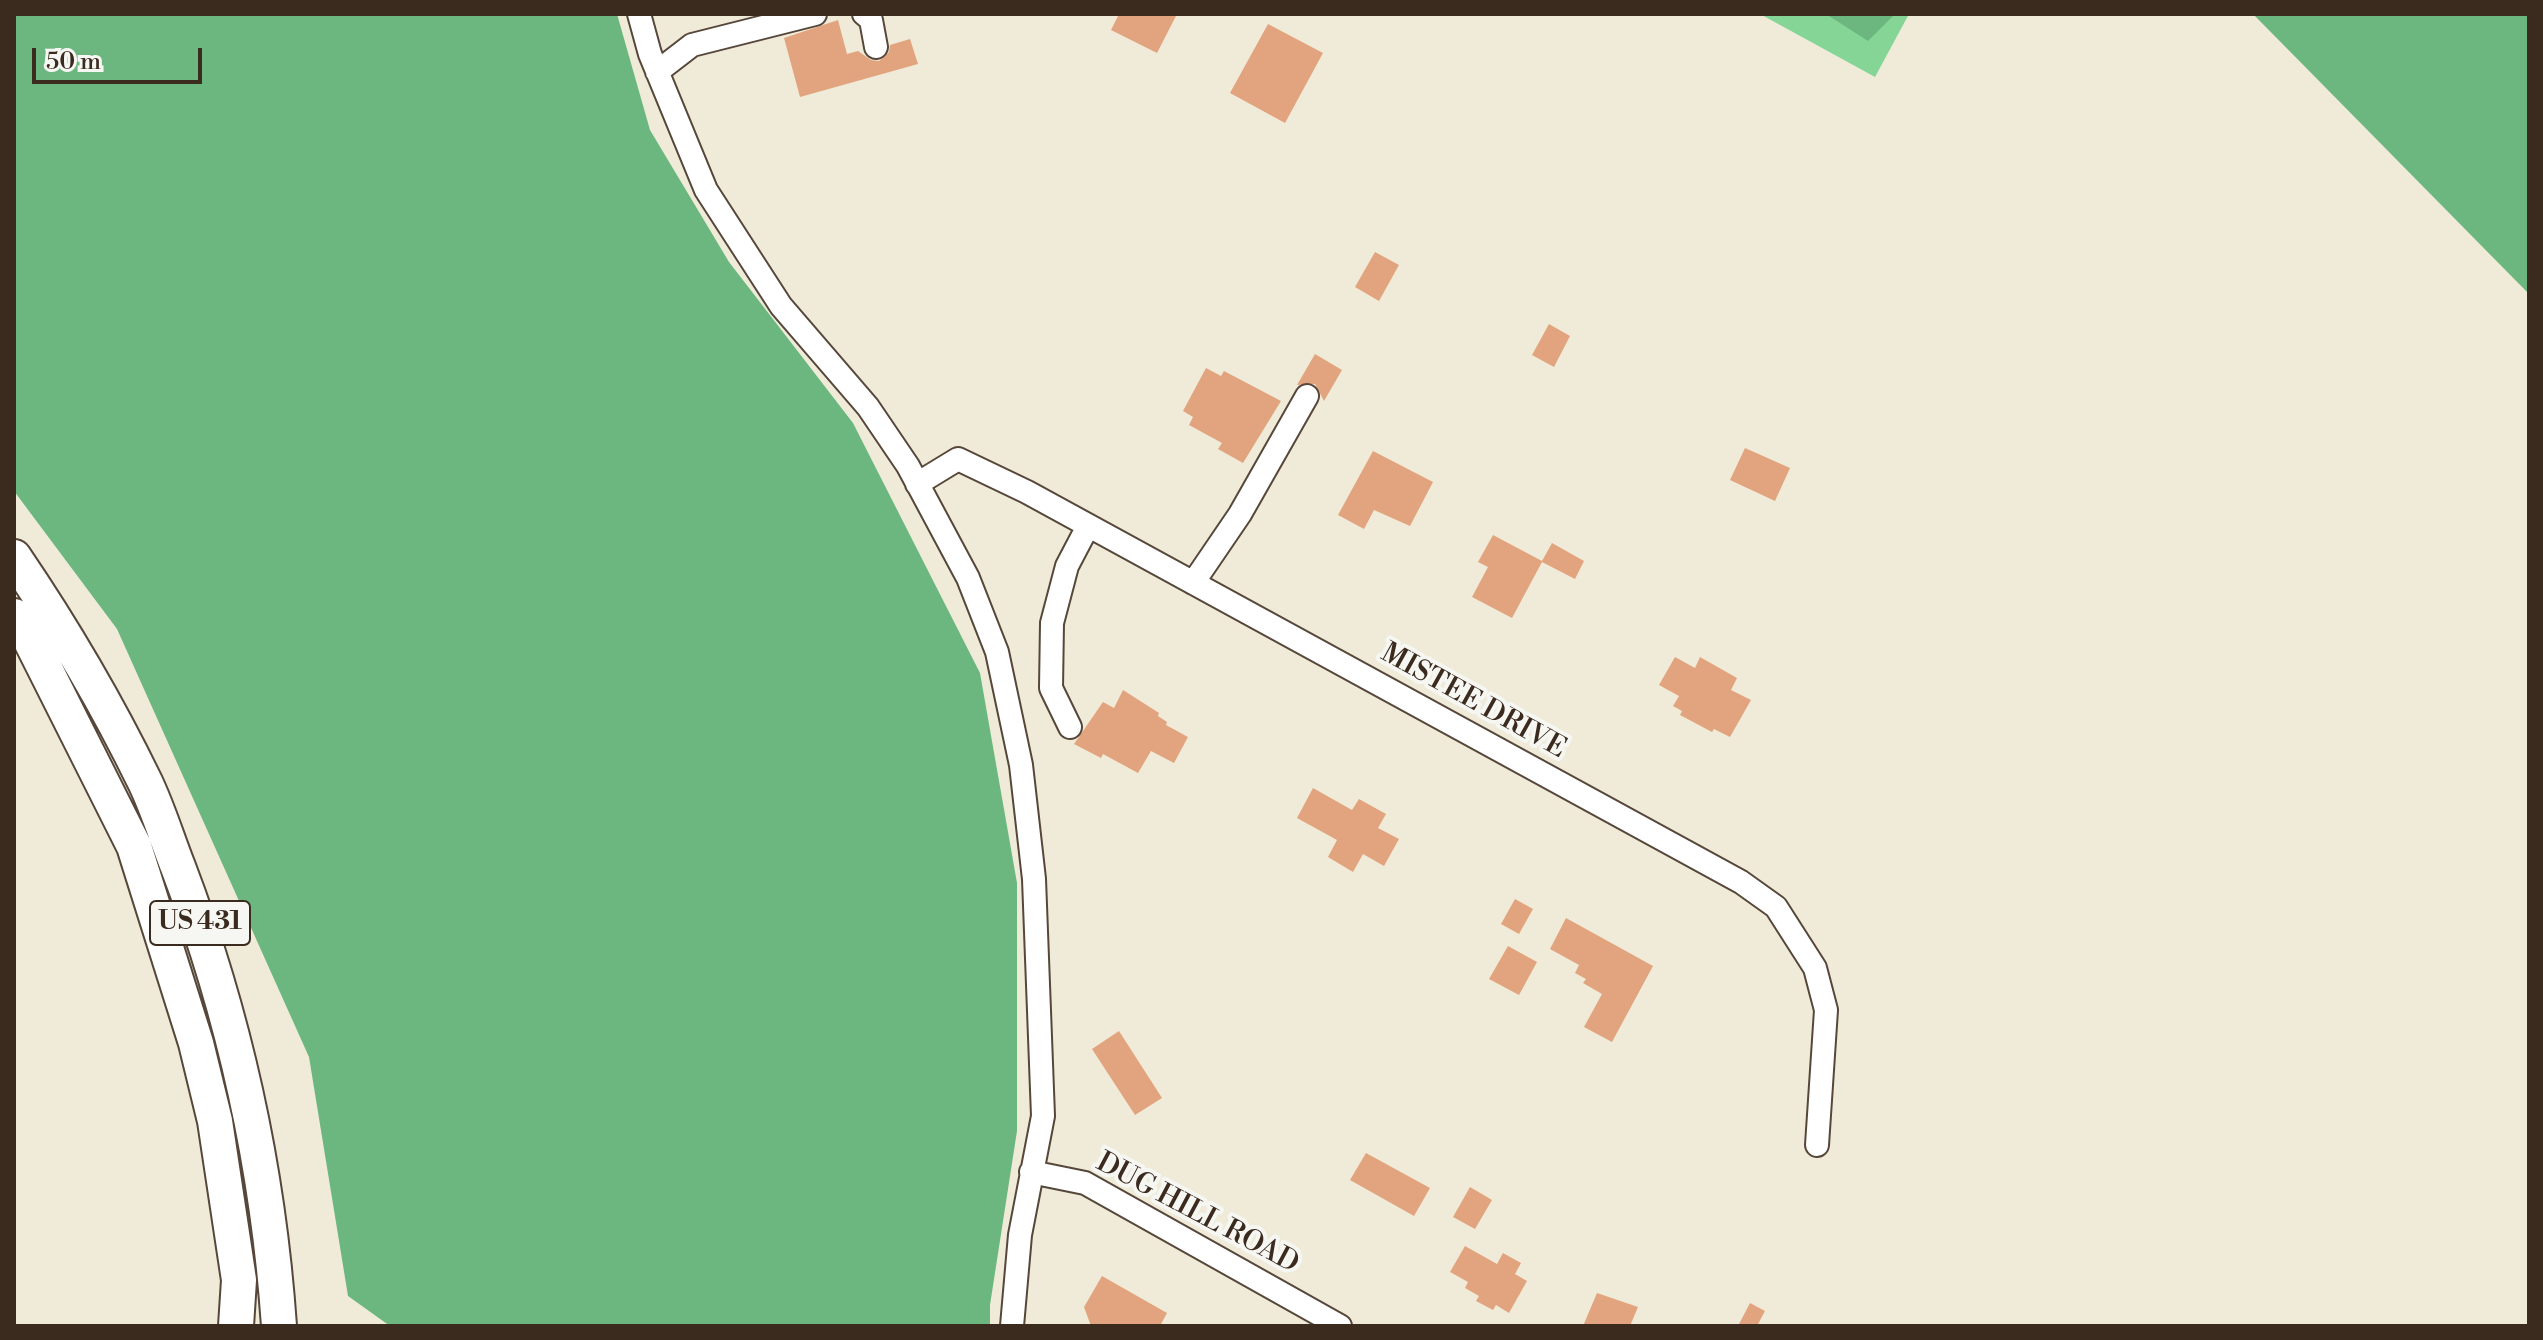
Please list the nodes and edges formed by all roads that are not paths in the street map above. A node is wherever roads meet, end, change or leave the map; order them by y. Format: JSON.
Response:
{"nodes":[{"id":1,"x":639,"y":14,"type":"edge"},
{"id":2,"x":815,"y":14,"type":"edge"},
{"id":3,"x":864,"y":14,"type":"edge"},
{"id":4,"x":876,"y":47,"type":"dead end"},
{"id":5,"x":657,"y":72,"type":"junction"},
{"id":6,"x":1307,"y":396,"type":"dead end"},
{"id":7,"x":917,"y":484,"type":"junction"},
{"id":8,"x":1088,"y":526,"type":"junction"},
{"id":9,"x":14,"y":557,"type":"edge"},
{"id":10,"x":1193,"y":583,"type":"junction"},
{"id":11,"x":14,"y":616,"type":"edge"},
{"id":12,"x":1070,"y":727,"type":"dead end"},
{"id":13,"x":1817,"y":1145,"type":"dead end"},
{"id":14,"x":1031,"y":1172,"type":"junction"},
{"id":15,"x":275,"y":1265,"type":"junction"},
{"id":16,"x":236,"y":1326,"type":"edge"},
{"id":17,"x":279,"y":1326,"type":"edge"},
{"id":18,"x":291,"y":1326,"type":"edge"},
{"id":19,"x":1012,"y":1326,"type":"edge"},
{"id":20,"x":1340,"y":1326,"type":"edge"}],
"edges":[{"from":1,"to":5,"type":"street"},
{"from":2,"to":5,"type":"street"},
{"from":3,"to":4,"type":"street"},
{"from":5,"to":7,"type":"street"},
{"from":6,"to":10,"type":"street"},
{"from":7,"to":8,"type":"street","name":"MISTEE DRIVE"},
{"from":7,"to":14,"type":"street"},
{"from":8,"to":10,"type":"street","name":"MISTEE DRIVE"},
{"from":8,"to":12,"type":"street"},
{"from":9,"to":15,"type":"highway","number":"US 431"},
{"from":10,"to":13,"type":"street","name":"MISTEE DRIVE"},
{"from":11,"to":16,"type":"highway","number":"US 431"},
{"from":14,"to":19,"type":"street"},
{"from":14,"to":20,"type":"street","name":"DUG HILL ROAD"},
{"from":15,"to":17,"type":"highway","number":"US 431"},
{"from":15,"to":18,"type":"street"}]}
